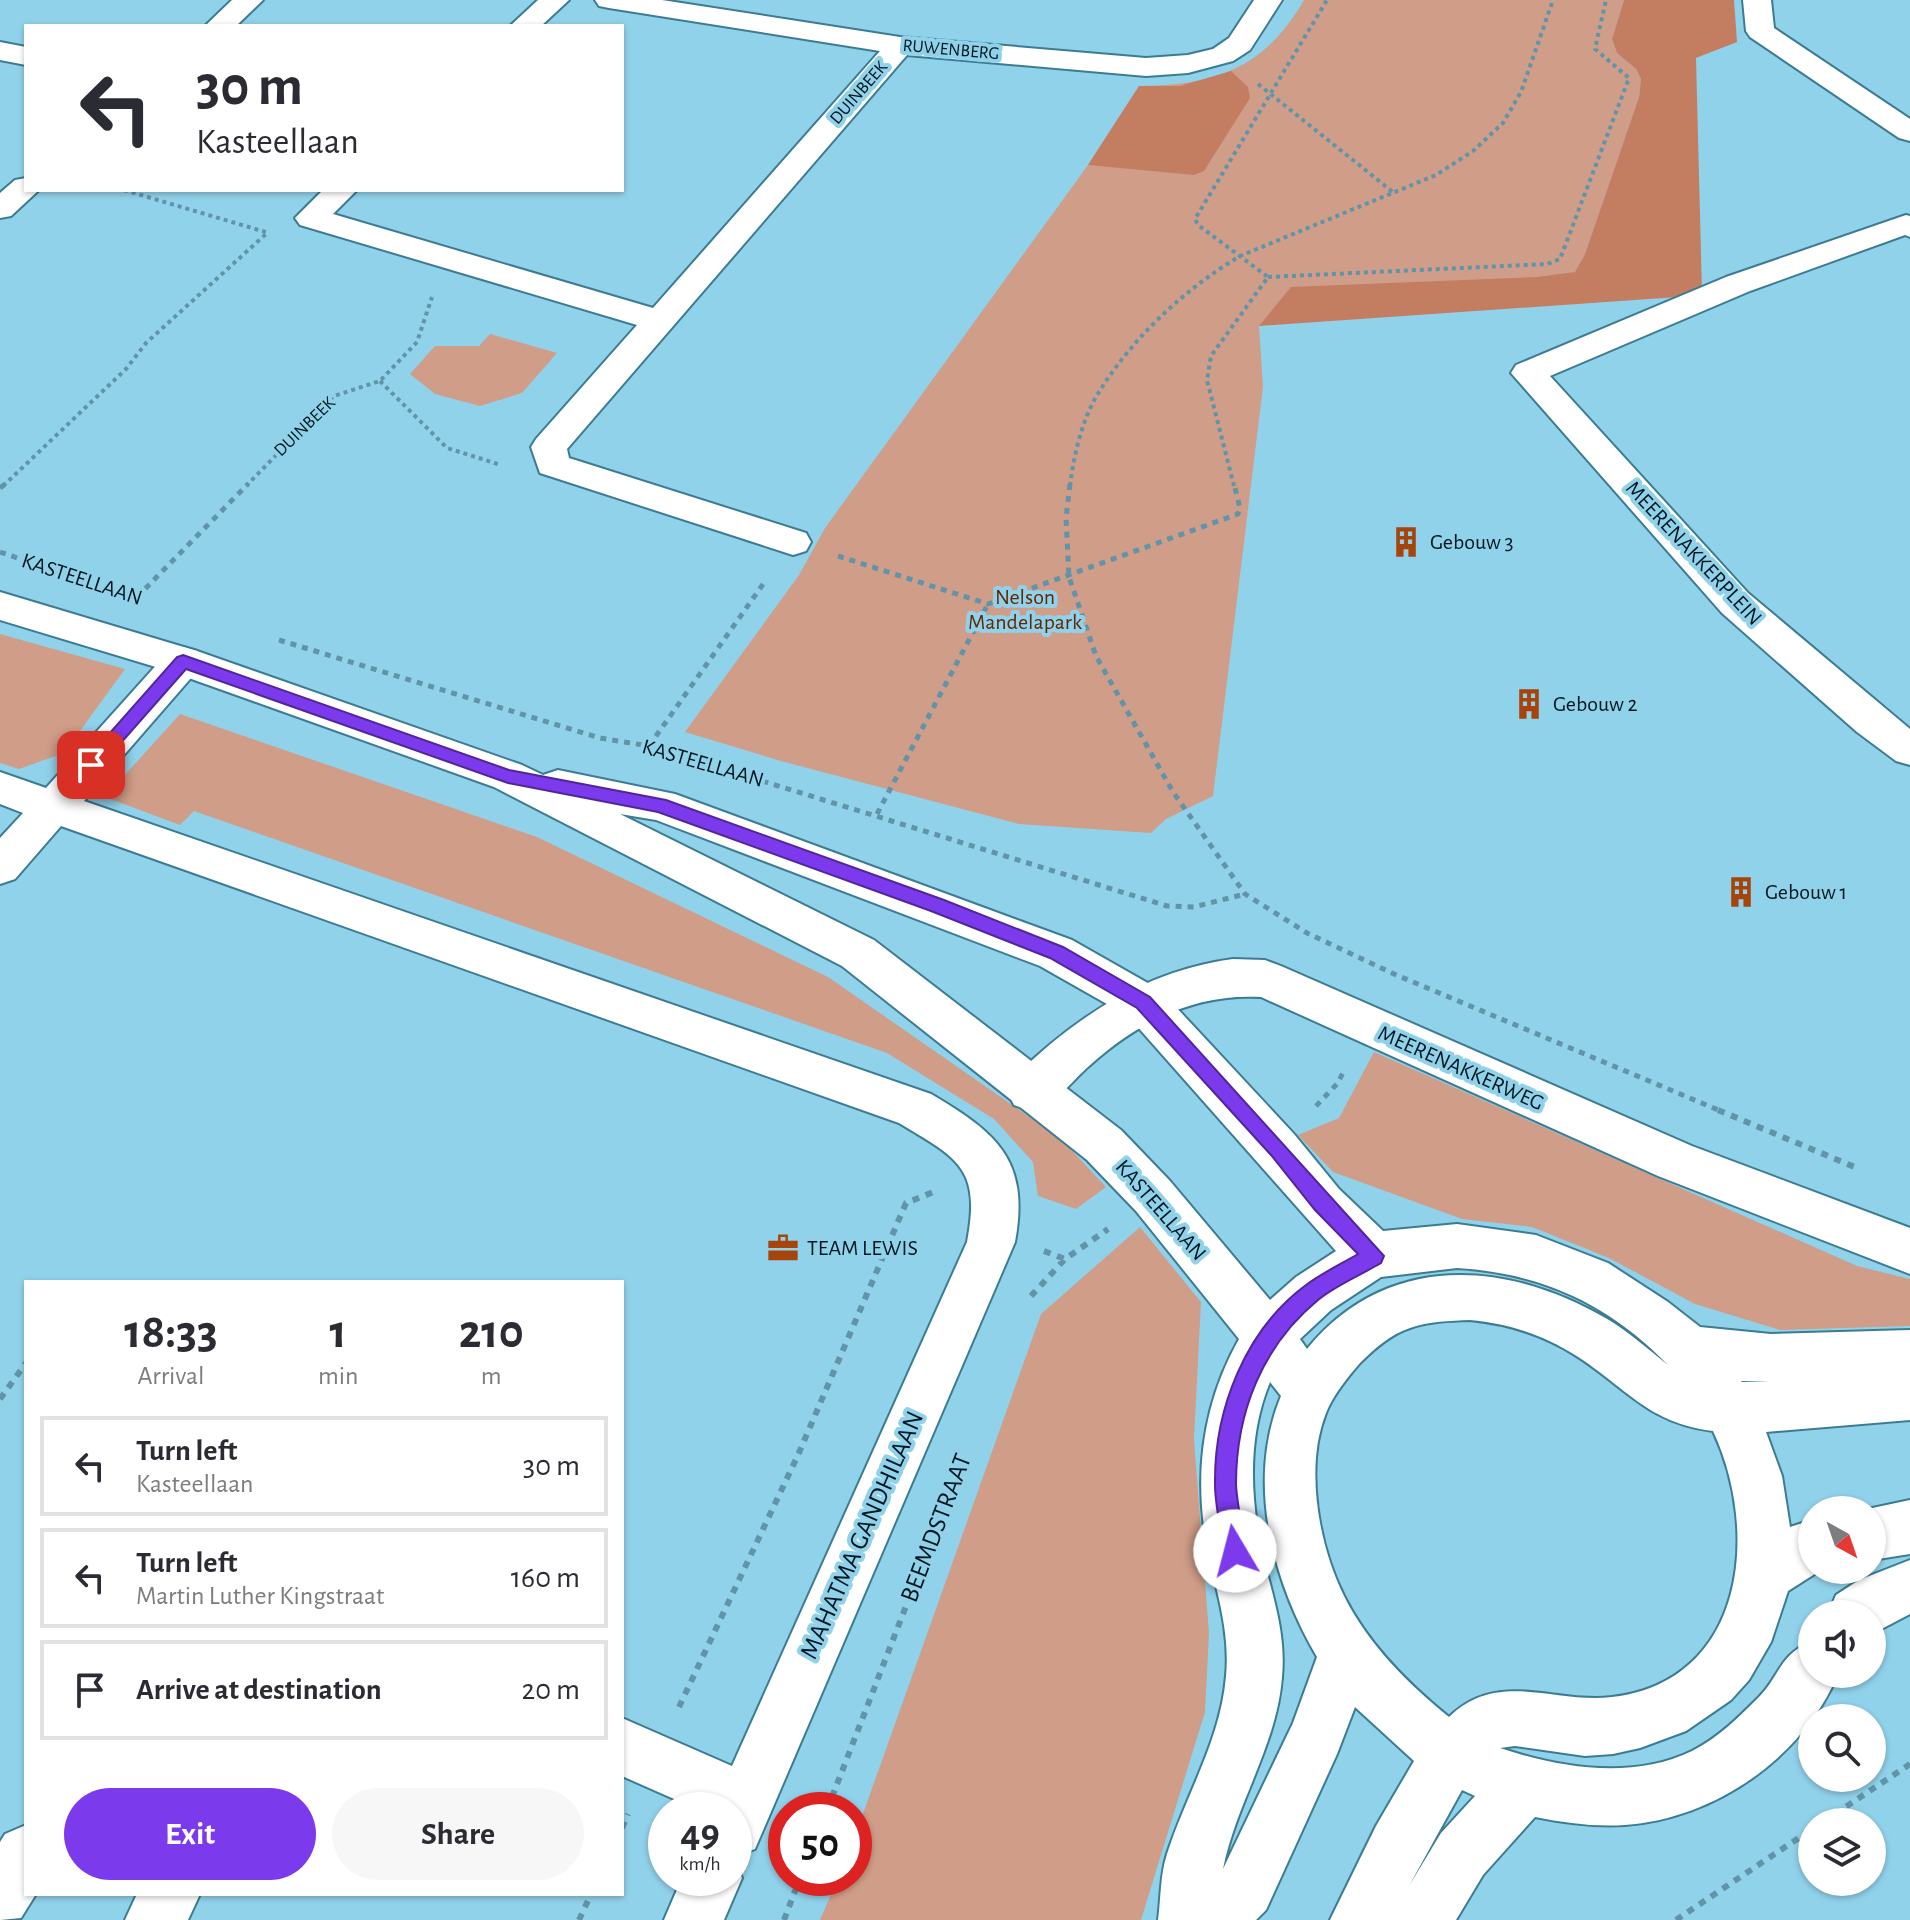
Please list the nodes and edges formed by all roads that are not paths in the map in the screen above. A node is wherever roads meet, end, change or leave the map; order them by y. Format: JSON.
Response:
{"nodes":[{"id":1,"x":249,"y":0,"type":"edge"},
{"id":2,"x":555,"y":0,"type":"edge"},
{"id":3,"x":609,"y":0,"type":"edge"},
{"id":4,"x":1268,"y":0,"type":"edge"},
{"id":5,"x":1757,"y":0,"type":"edge"},
{"id":6,"x":221,"y":24,"type":"edge"},
{"id":7,"x":526,"y":24,"type":"edge"},
{"id":8,"x":900,"y":46,"type":"junction"},
{"id":9,"x":0,"y":51,"type":"edge"},
{"id":10,"x":24,"y":56,"type":"edge"},
{"id":11,"x":1910,"y":132,"type":"edge"},
{"id":12,"x":24,"y":189,"type":"edge"},
{"id":13,"x":339,"y":192,"type":"edge"},
{"id":14,"x":0,"y":209,"type":"edge"},
{"id":15,"x":1910,"y":227,"type":"edge"},
{"id":16,"x":661,"y":321,"type":"junction"},
{"id":17,"x":793,"y":542,"type":"road end"},
{"id":18,"x":0,"y":606,"type":"edge"},
{"id":19,"x":183,"y":661,"type":"junction"},
{"id":20,"x":1910,"y":750,"type":"edge"},
{"id":21,"x":508,"y":776,"type":"junction"},
{"id":22,"x":0,"y":788,"type":"edge"},
{"id":23,"x":55,"y":807,"type":"junction"},
{"id":24,"x":0,"y":867,"type":"edge"},
{"id":25,"x":1144,"y":1003,"type":"junction"},
{"id":26,"x":1030,"y":1091,"type":"junction"},
{"id":27,"x":1910,"y":1251,"type":"edge"},
{"id":28,"x":1374,"y":1256,"type":"junction"},
{"id":29,"x":1266,"y":1338,"type":"junction"},
{"id":30,"x":1687,"y":1349,"type":"junction"},
{"id":31,"x":1910,"y":1354,"type":"edge"},
{"id":32,"x":1308,"y":1391,"type":"junction"},
{"id":33,"x":1910,"y":1395,"type":"edge"},
{"id":34,"x":1725,"y":1405,"type":"junction"},
{"id":35,"x":1910,"y":1527,"type":"edge"},
{"id":36,"x":1886,"y":1531,"type":"edge"},
{"id":37,"x":1798,"y":1551,"type":"edge"},
{"id":38,"x":1765,"y":1574,"type":"junction"},
{"id":39,"x":1910,"y":1587,"type":"edge"},
{"id":40,"x":1876,"y":1600,"type":"edge"},
{"id":41,"x":1346,"y":1653,"type":"junction"},
{"id":42,"x":1800,"y":1688,"type":"edge"},
{"id":43,"x":1453,"y":1753,"type":"junction"},
{"id":44,"x":638,"y":1755,"type":"edge"},
{"id":45,"x":1524,"y":1786,"type":"junction"},
{"id":46,"x":701,"y":1792,"type":"edge"},
{"id":47,"x":750,"y":1792,"type":"edge"},
{"id":48,"x":24,"y":1858,"type":"edge"},
{"id":49,"x":169,"y":1896,"type":"edge"},
{"id":50,"x":704,"y":1896,"type":"edge"},
{"id":51,"x":0,"y":1897,"type":"edge"},
{"id":52,"x":155,"y":1920,"type":"edge"},
{"id":53,"x":694,"y":1920,"type":"edge"},
{"id":54,"x":1188,"y":1920,"type":"edge"},
{"id":55,"x":1212,"y":1920,"type":"edge"},
{"id":56,"x":1360,"y":1920,"type":"edge"},
{"id":57,"x":1422,"y":1920,"type":"edge"}],
"edges":[{"from":1,"to":6,"type":"street"},
{"from":2,"to":7,"type":"street"},
{"from":3,"to":8,"type":"street","name":"RUWENBERG"},
{"from":4,"to":8,"type":"street","name":"RUWENBERG"},
{"from":5,"to":11,"type":"street"},
{"from":8,"to":16,"type":"street","name":"DUINBEEK"},
{"from":9,"to":10,"type":"street"},
{"from":12,"to":14,"type":"street"},
{"from":13,"to":16,"type":"street"},
{"from":15,"to":20,"type":"street","name":"MEERENAKKERPLEIN"},
{"from":16,"to":17,"type":"street","name":"DUINBEEK"},
{"from":18,"to":19,"type":"street","name":"KASTEELLAAN"},
{"from":19,"to":21,"type":"street","name":"KASTEELLAAN"},
{"from":19,"to":23,"type":"street"},
{"from":21,"to":25,"type":"street","name":"KASTEELLAAN"},
{"from":21,"to":26,"type":"street","name":"KASTEELLAAN"},
{"from":22,"to":23,"type":"street"},
{"from":23,"to":24,"type":"street"},
{"from":23,"to":47,"type":"street","name":"MAHATMA GANDHILAAN"},
{"from":25,"to":26,"type":"street","name":"MEERENAKKERWEG"},
{"from":25,"to":27,"type":"street","name":"MEERENAKKERWEG"},
{"from":25,"to":28,"type":"street","name":"KASTEELLAAN"},
{"from":26,"to":29,"type":"street","name":"KASTEELLAAN"},
{"from":28,"to":29,"type":"street"},
{"from":28,"to":30,"type":"street"},
{"from":29,"to":32,"type":"street","name":"KASTEELLAAN"},
{"from":29,"to":54,"type":"street"},
{"from":30,"to":31,"type":"street"},
{"from":30,"to":34,"type":"street"},
{"from":32,"to":34,"type":"street"},
{"from":32,"to":41,"type":"street"},
{"from":33,"to":34,"type":"street"},
{"from":34,"to":38,"type":"street"},
{"from":35,"to":36,"type":"street"},
{"from":37,"to":38,"type":"street"},
{"from":38,"to":43,"type":"street"},
{"from":39,"to":40,"type":"street"},
{"from":41,"to":43,"type":"street"},
{"from":41,"to":55,"type":"street"},
{"from":42,"to":45,"type":"street"},
{"from":43,"to":45,"type":"street"},
{"from":43,"to":56,"type":"street"},
{"from":44,"to":46,"type":"street"},
{"from":45,"to":57,"type":"street"},
{"from":48,"to":51,"type":"street"},
{"from":49,"to":52,"type":"street"},
{"from":50,"to":53,"type":"street"}]}
